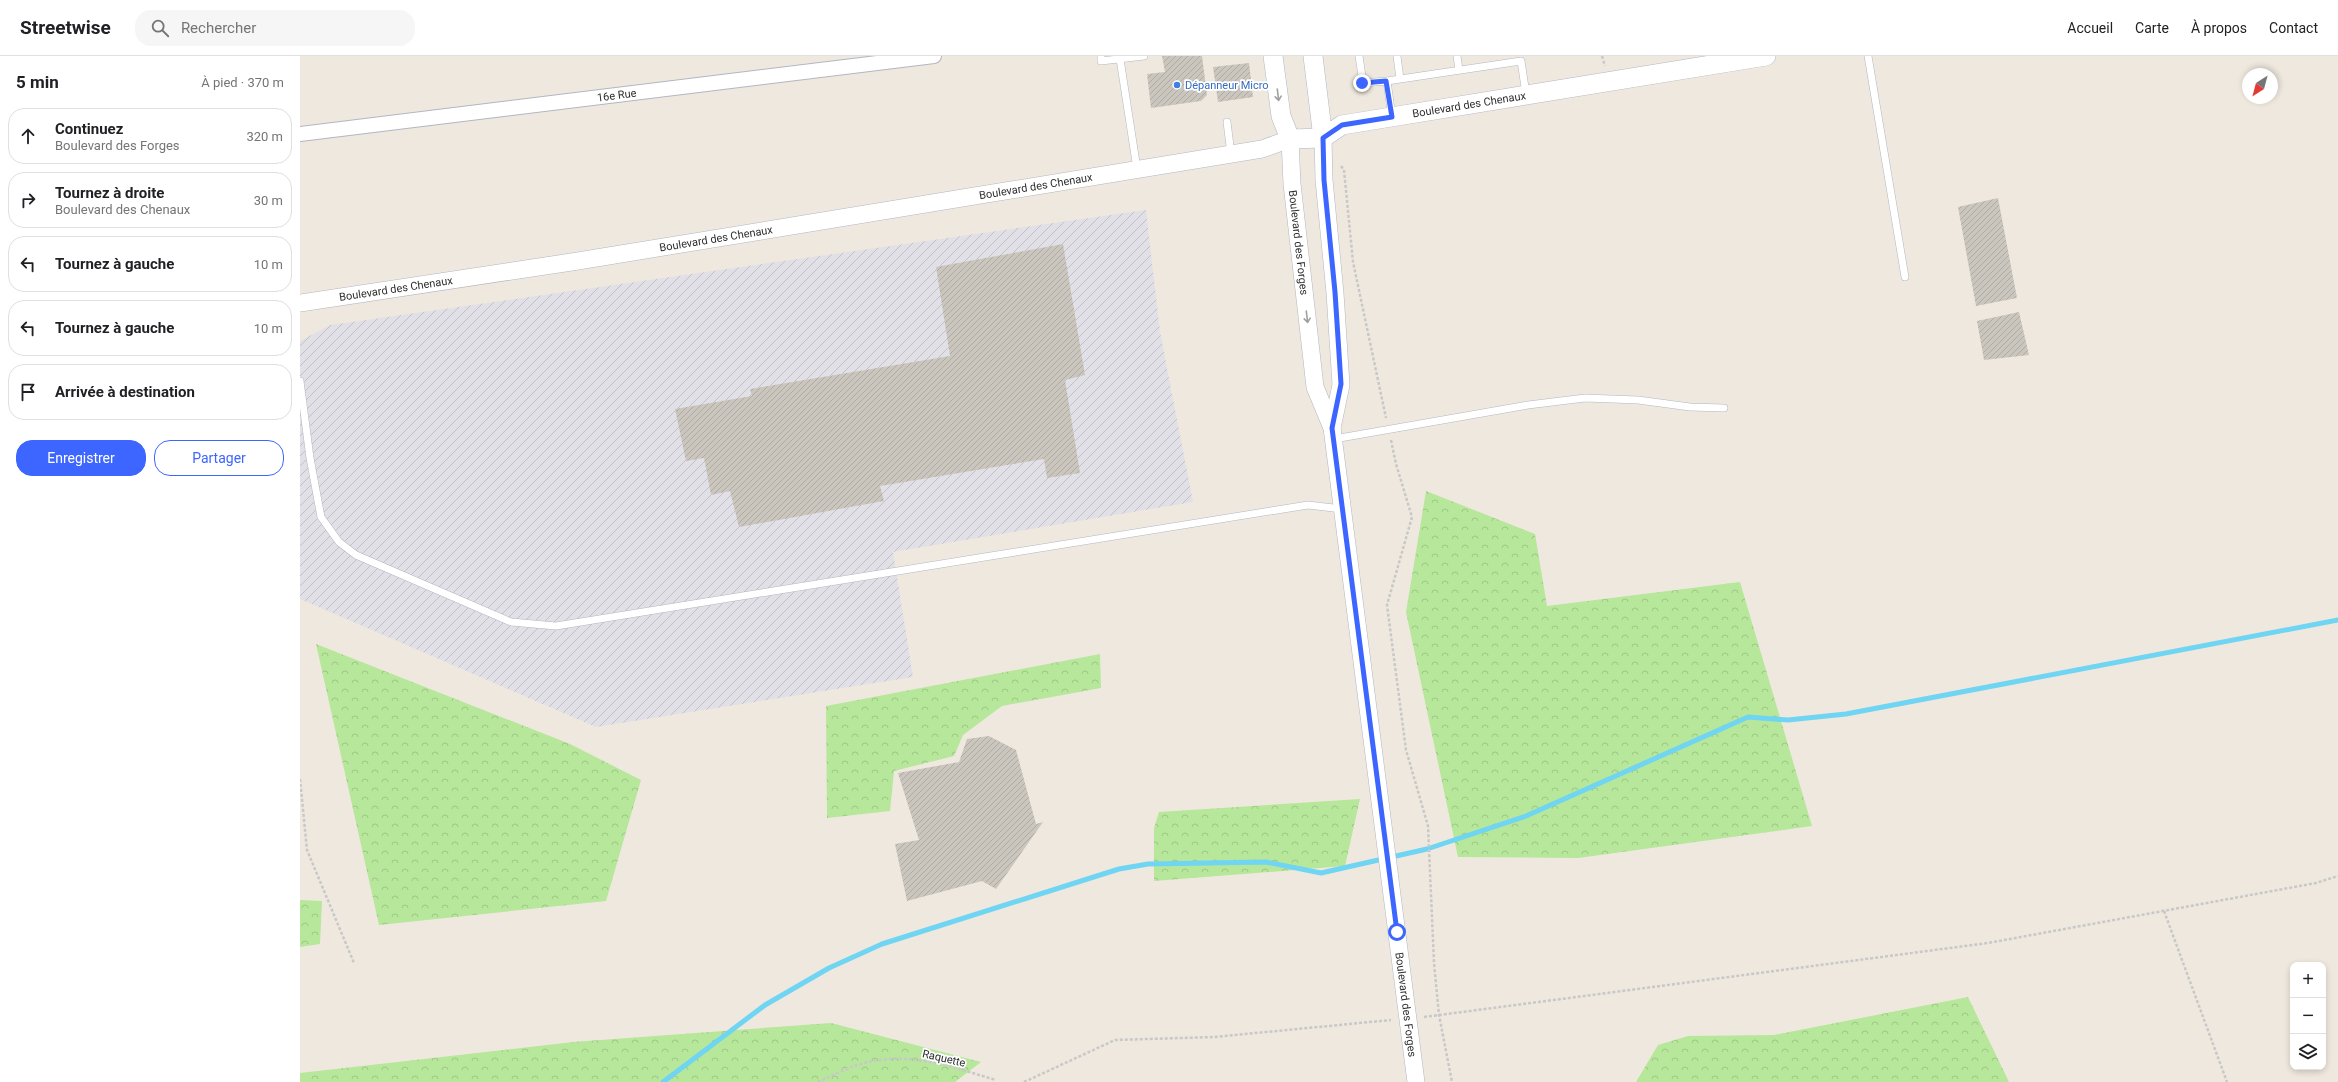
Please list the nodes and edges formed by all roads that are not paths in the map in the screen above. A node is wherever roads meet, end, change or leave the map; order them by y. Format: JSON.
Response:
{"nodes":[{"id":1,"x":934,"y":56,"type":"edge"},
{"id":2,"x":1101,"y":56,"type":"edge"},
{"id":3,"x":1144,"y":56,"type":"edge"},
{"id":4,"x":1273,"y":56,"type":"edge"},
{"id":5,"x":1313,"y":56,"type":"edge"},
{"id":6,"x":1359,"y":56,"type":"edge"},
{"id":7,"x":1397,"y":56,"type":"edge"},
{"id":8,"x":1457,"y":56,"type":"edge"},
{"id":9,"x":1766,"y":56,"type":"edge"},
{"id":10,"x":1868,"y":56,"type":"edge"},
{"id":11,"x":1520,"y":58,"type":"edge"},
{"id":12,"x":1120,"y":59,"type":"junction"},
{"id":13,"x":870,"y":60,"type":"edge"},
{"id":14,"x":1459,"y":70,"type":"junction"},
{"id":15,"x":1400,"y":79,"type":"junction"},
{"id":16,"x":1386,"y":81,"type":"junction"},
{"id":17,"x":1527,"y":96,"type":"junction"},
{"id":18,"x":1392,"y":117,"type":"junction"},
{"id":19,"x":1227,"y":122,"type":"dead end"},
{"id":20,"x":300,"y":134,"type":"edge"},
{"id":21,"x":1323,"y":138,"type":"junction"},
{"id":22,"x":1290,"y":139,"type":"junction"},
{"id":23,"x":1231,"y":154,"type":"junction"},
{"id":24,"x":1137,"y":170,"type":"junction"},
{"id":25,"x":1905,"y":277,"type":"dead end"},
{"id":26,"x":300,"y":303,"type":"edge"},
{"id":27,"x":300,"y":381,"type":"edge"},
{"id":28,"x":1724,"y":408,"type":"dead end"},
{"id":29,"x":1333,"y":433,"type":"junction"},
{"id":30,"x":1342,"y":509,"type":"junction"},
{"id":31,"x":1416,"y":1082,"type":"edge"}],
"edges":[{"from":1,"to":13,"type":"street","name":"16e Rue"},
{"from":2,"to":12,"type":"lane"},
{"from":3,"to":12,"type":"lane"},
{"from":4,"to":22,"type":"main road","name":"Boulevard des Forges","one_way":true},
{"from":5,"to":21,"type":"main road","name":"Boulevard des Forges"},
{"from":6,"to":16,"type":"lane"},
{"from":7,"to":15,"type":"lane"},
{"from":8,"to":14,"type":"lane"},
{"from":9,"to":17,"type":"main road","name":"Boulevard des Chenaux"},
{"from":10,"to":25,"type":"lane"},
{"from":11,"to":14,"type":"lane"},
{"from":11,"to":17,"type":"lane"},
{"from":12,"to":24,"type":"lane"},
{"from":13,"to":20,"type":"street","name":"16e Rue"},
{"from":14,"to":15,"type":"lane"},
{"from":15,"to":16,"type":"lane"},
{"from":16,"to":18,"type":"lane"},
{"from":17,"to":18,"type":"main road","name":"Boulevard des Chenaux"},
{"from":18,"to":21,"type":"main road","name":"Boulevard des Chenaux"},
{"from":19,"to":23,"type":"lane"},
{"from":21,"to":22,"type":"main road","name":"Boulevard des Chenaux"},
{"from":21,"to":29,"type":"street","name":"Boulevard des Forges"},
{"from":22,"to":23,"type":"street","name":"Boulevard des Chenaux"},
{"from":22,"to":29,"type":"street","name":"Boulevard des Forges","one_way":true},
{"from":23,"to":24,"type":"street","name":"Boulevard des Chenaux"},
{"from":24,"to":26,"type":"street","name":"Boulevard des Chenaux"},
{"from":27,"to":30,"type":"lane"},
{"from":28,"to":29,"type":"lane"},
{"from":29,"to":30,"type":"street","name":"Boulevard des Forges"},
{"from":30,"to":31,"type":"street","name":"Boulevard des Forges"}]}
